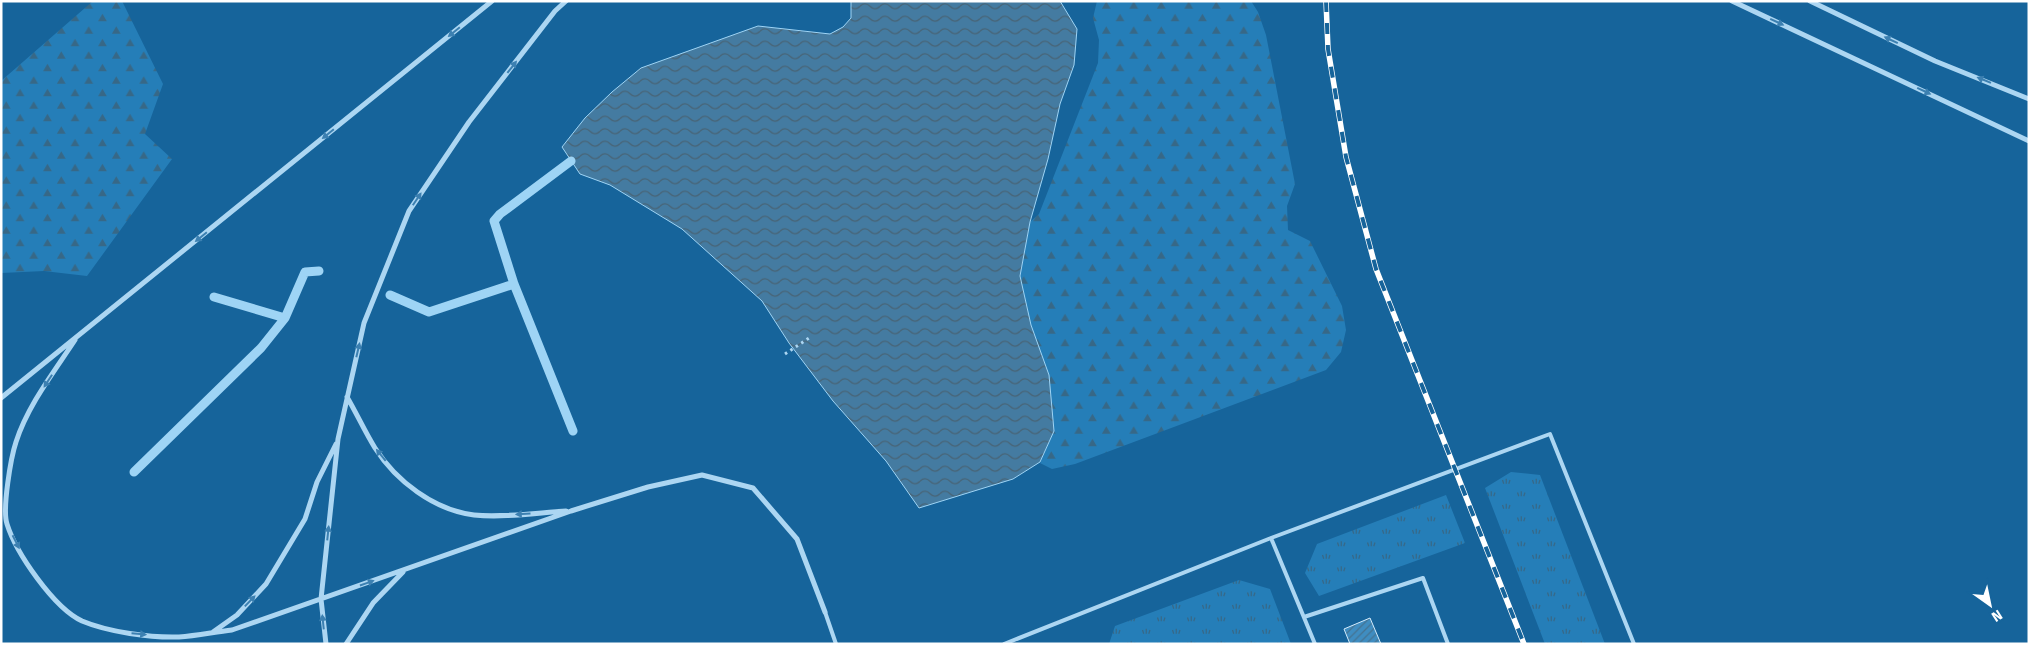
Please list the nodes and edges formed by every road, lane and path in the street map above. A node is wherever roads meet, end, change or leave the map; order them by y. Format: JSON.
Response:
{"nodes":[{"id":1,"x":492,"y":1,"type":"edge"},
{"id":2,"x":566,"y":1,"type":"edge"},
{"id":3,"x":1732,"y":1,"type":"edge"},
{"id":4,"x":1810,"y":1,"type":"edge"},
{"id":5,"x":2029,"y":98,"type":"edge"},
{"id":6,"x":2029,"y":141,"type":"edge"},
{"id":7,"x":812,"y":336,"type":"dead end"},
{"id":8,"x":75,"y":340,"type":"junction"},
{"id":9,"x":785,"y":354,"type":"dead end"},
{"id":10,"x":347,"y":397,"type":"junction"},
{"id":11,"x":1,"y":398,"type":"edge"},
{"id":12,"x":338,"y":439,"type":"junction"},
{"id":13,"x":571,"y":511,"type":"junction"},
{"id":14,"x":1271,"y":538,"type":"junction"},
{"id":15,"x":404,"y":570,"type":"junction"},
{"id":16,"x":321,"y":599,"type":"junction"},
{"id":17,"x":825,"y":612,"type":"joint"},
{"id":18,"x":1304,"y":617,"type":"junction"},
{"id":19,"x":213,"y":632,"type":"junction"},
{"id":20,"x":326,"y":644,"type":"edge"},
{"id":21,"x":346,"y":644,"type":"edge"},
{"id":22,"x":836,"y":644,"type":"edge"},
{"id":23,"x":1004,"y":644,"type":"edge"},
{"id":24,"x":1315,"y":644,"type":"edge"},
{"id":25,"x":1448,"y":644,"type":"edge"},
{"id":26,"x":1634,"y":644,"type":"edge"}],
"edges":[{"from":1,"to":8,"type":"street","one_way":true},
{"from":10,"to":2,"type":"street","one_way":true},
{"from":3,"to":6,"type":"street","one_way":true},
{"from":5,"to":4,"type":"street","one_way":true},
{"from":7,"to":9,"type":"path"},
{"from":8,"to":11,"type":"street"},
{"from":8,"to":19,"type":"street","one_way":true},
{"from":10,"to":12,"type":"street"},
{"from":13,"to":10,"type":"street","one_way":true},
{"from":16,"to":12,"type":"street","one_way":true},
{"from":19,"to":12,"type":"street","one_way":true},
{"from":13,"to":15,"type":"street"},
{"from":13,"to":17,"type":"street"},
{"from":14,"to":18,"type":"lane"},
{"from":14,"to":23,"type":"lane"},
{"from":14,"to":26,"type":"lane"},
{"from":16,"to":15,"type":"street","one_way":true},
{"from":15,"to":21,"type":"street"},
{"from":16,"to":19,"type":"street"},
{"from":20,"to":16,"type":"street","one_way":true},
{"from":17,"to":22,"type":"lane"},
{"from":18,"to":24,"type":"lane"},
{"from":18,"to":25,"type":"lane"}]}
